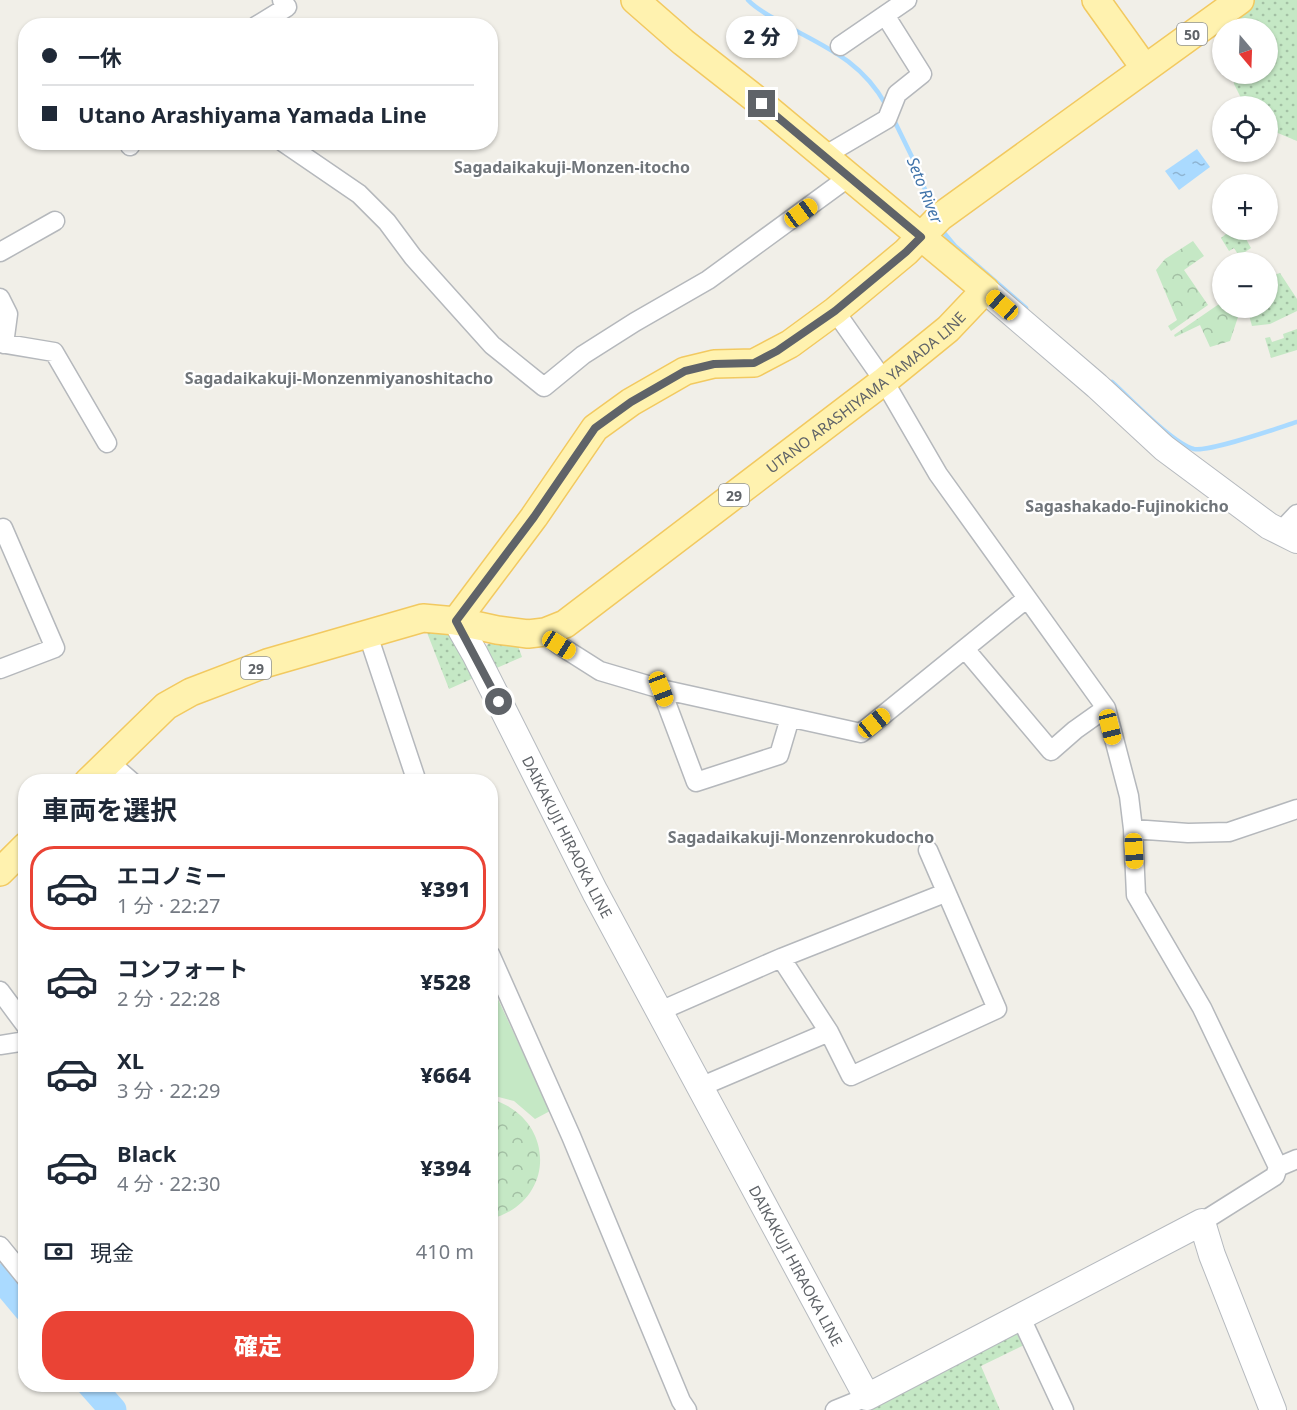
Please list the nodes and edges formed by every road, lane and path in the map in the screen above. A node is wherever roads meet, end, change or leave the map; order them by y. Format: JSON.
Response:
{"nodes":[{"id":1,"x":282,"y":0,"type":"edge"},
{"id":2,"x":635,"y":0,"type":"edge"},
{"id":3,"x":907,"y":0,"type":"edge"},
{"id":4,"x":1096,"y":0,"type":"edge"},
{"id":5,"x":1240,"y":0,"type":"edge"},
{"id":6,"x":885,"y":15,"type":"junction"},
{"id":7,"x":269,"y":18,"type":"edge"},
{"id":8,"x":840,"y":46,"type":"dead end"},
{"id":9,"x":1144,"y":68,"type":"junction"},
{"id":10,"x":295,"y":150,"type":"edge"},
{"id":11,"x":824,"y":156,"type":"junction"},
{"id":12,"x":849,"y":177,"type":"junction"},
{"id":13,"x":55,"y":221,"type":"dead end"},
{"id":14,"x":930,"y":226,"type":"junction"},
{"id":15,"x":0,"y":252,"type":"edge"},
{"id":16,"x":985,"y":290,"type":"junction"},
{"id":17,"x":0,"y":298,"type":"edge"},
{"id":18,"x":835,"y":311,"type":"junction"},
{"id":19,"x":2,"y":344,"type":"edge"},
{"id":20,"x":884,"y":381,"type":"junction"},
{"id":21,"x":107,"y":442,"type":"dead end"},
{"id":22,"x":1292,"y":528,"type":"edge"},
{"id":23,"x":0,"y":529,"type":"edge"},
{"id":24,"x":1026,"y":599,"type":"junction"},
{"id":25,"x":456,"y":621,"type":"junction"},
{"id":26,"x":545,"y":632,"type":"junction"},
{"id":27,"x":368,"y":635,"type":"junction"},
{"id":28,"x":965,"y":649,"type":"junction"},
{"id":29,"x":0,"y":669,"type":"edge"},
{"id":30,"x":661,"y":689,"type":"junction"},
{"id":31,"x":1106,"y":708,"type":"junction"},
{"id":32,"x":790,"y":718,"type":"junction"},
{"id":33,"x":108,"y":762,"type":"junction"},
{"id":34,"x":96,"y":774,"type":"edge"},
{"id":35,"x":122,"y":774,"type":"edge"},
{"id":36,"x":414,"y":774,"type":"edge"},
{"id":37,"x":1297,"y":809,"type":"edge"},
{"id":38,"x":1132,"y":829,"type":"junction"},
{"id":39,"x":928,"y":850,"type":"dead end"},
{"id":40,"x":18,"y":854,"type":"edge"},
{"id":41,"x":0,"y":872,"type":"edge"},
{"id":42,"x":945,"y":893,"type":"junction"},
{"id":43,"x":781,"y":958,"type":"junction"},
{"id":44,"x":498,"y":972,"type":"edge"},
{"id":45,"x":0,"y":991,"type":"edge"},
{"id":46,"x":660,"y":1011,"type":"junction"},
{"id":47,"x":18,"y":1015,"type":"edge"},
{"id":48,"x":829,"y":1032,"type":"junction"},
{"id":49,"x":18,"y":1042,"type":"edge"},
{"id":50,"x":0,"y":1045,"type":"edge"},
{"id":51,"x":700,"y":1087,"type":"junction"},
{"id":52,"x":1297,"y":1159,"type":"edge"},
{"id":53,"x":1278,"y":1167,"type":"junction"},
{"id":54,"x":1202,"y":1222,"type":"junction"},
{"id":55,"x":0,"y":1246,"type":"edge"},
{"id":56,"x":18,"y":1268,"type":"edge"},
{"id":57,"x":1021,"y":1318,"type":"junction"},
{"id":58,"x":867,"y":1397,"type":"junction"},
{"id":59,"x":687,"y":1410,"type":"edge"},
{"id":60,"x":835,"y":1410,"type":"edge"},
{"id":61,"x":1064,"y":1410,"type":"edge"},
{"id":62,"x":1273,"y":1410,"type":"edge"}],
"edges":[{"from":1,"to":7,"type":"street"},
{"from":2,"to":11,"type":"main road"},
{"from":3,"to":6,"type":"street"},
{"from":4,"to":9,"type":"main road"},
{"from":5,"to":9,"type":"main road","number":"50"},
{"from":6,"to":8,"type":"street"},
{"from":6,"to":11,"type":"street"},
{"from":9,"to":14,"type":"main road"},
{"from":10,"to":12,"type":"street"},
{"from":11,"to":12,"type":"main road"},
{"from":12,"to":14,"type":"main road"},
{"from":13,"to":15,"type":"street"},
{"from":14,"to":16,"type":"main road"},
{"from":14,"to":18,"type":"main road"},
{"from":16,"to":20,"type":"main road","name":"UTANO ARASHIYAMA YAMADA LINE","number":"29"},
{"from":16,"to":22,"type":"main road"},
{"from":17,"to":19,"type":"street"},
{"from":18,"to":20,"type":"street"},
{"from":18,"to":25,"type":"main road"},
{"from":19,"to":21,"type":"street"},
{"from":20,"to":24,"type":"street"},
{"from":20,"to":26,"type":"main road","name":"UTANO ARASHIYAMA YAMADA LINE","number":"29"},
{"from":23,"to":29,"type":"street"},
{"from":24,"to":28,"type":"street"},
{"from":24,"to":31,"type":"street"},
{"from":25,"to":26,"type":"main road","name":"UTANO ARASHIYAMA YAMADA LINE","number":"29"},
{"from":25,"to":27,"type":"main road","name":"UTANO ARASHIYAMA YAMADA LINE","number":"29"},
{"from":25,"to":46,"type":"main road","name":"DAIKAKUJI HIRAOKA LINE"},
{"from":26,"to":30,"type":"street"},
{"from":27,"to":33,"type":"main road","name":"UTANO ARASHIYAMA YAMADA LINE","number":"29"},
{"from":27,"to":36,"type":"street"},
{"from":28,"to":31,"type":"street"},
{"from":28,"to":32,"type":"street"},
{"from":30,"to":32,"type":"street"},
{"from":30,"to":32,"type":"street"},
{"from":31,"to":38,"type":"street"},
{"from":33,"to":34,"type":"main road","name":"UTANO ARASHIYAMA YAMADA LINE","number":"29"},
{"from":33,"to":35,"type":"street"},
{"from":37,"to":38,"type":"street"},
{"from":38,"to":53,"type":"street"},
{"from":39,"to":42,"type":"street"},
{"from":40,"to":41,"type":"main road"},
{"from":42,"to":43,"type":"street"},
{"from":42,"to":48,"type":"street"},
{"from":43,"to":46,"type":"street"},
{"from":43,"to":48,"type":"street"},
{"from":44,"to":59,"type":"street"},
{"from":45,"to":47,"type":"street"},
{"from":46,"to":51,"type":"main road","name":"DAIKAKUJI HIRAOKA LINE"},
{"from":48,"to":51,"type":"street"},
{"from":49,"to":50,"type":"street"},
{"from":51,"to":58,"type":"main road","name":"DAIKAKUJI HIRAOKA LINE"},
{"from":52,"to":53,"type":"street"},
{"from":53,"to":54,"type":"street"},
{"from":54,"to":57,"type":"main road"},
{"from":54,"to":62,"type":"main road"},
{"from":55,"to":56,"type":"street"},
{"from":57,"to":58,"type":"main road"},
{"from":57,"to":61,"type":"street"},
{"from":58,"to":60,"type":"street"}]}
